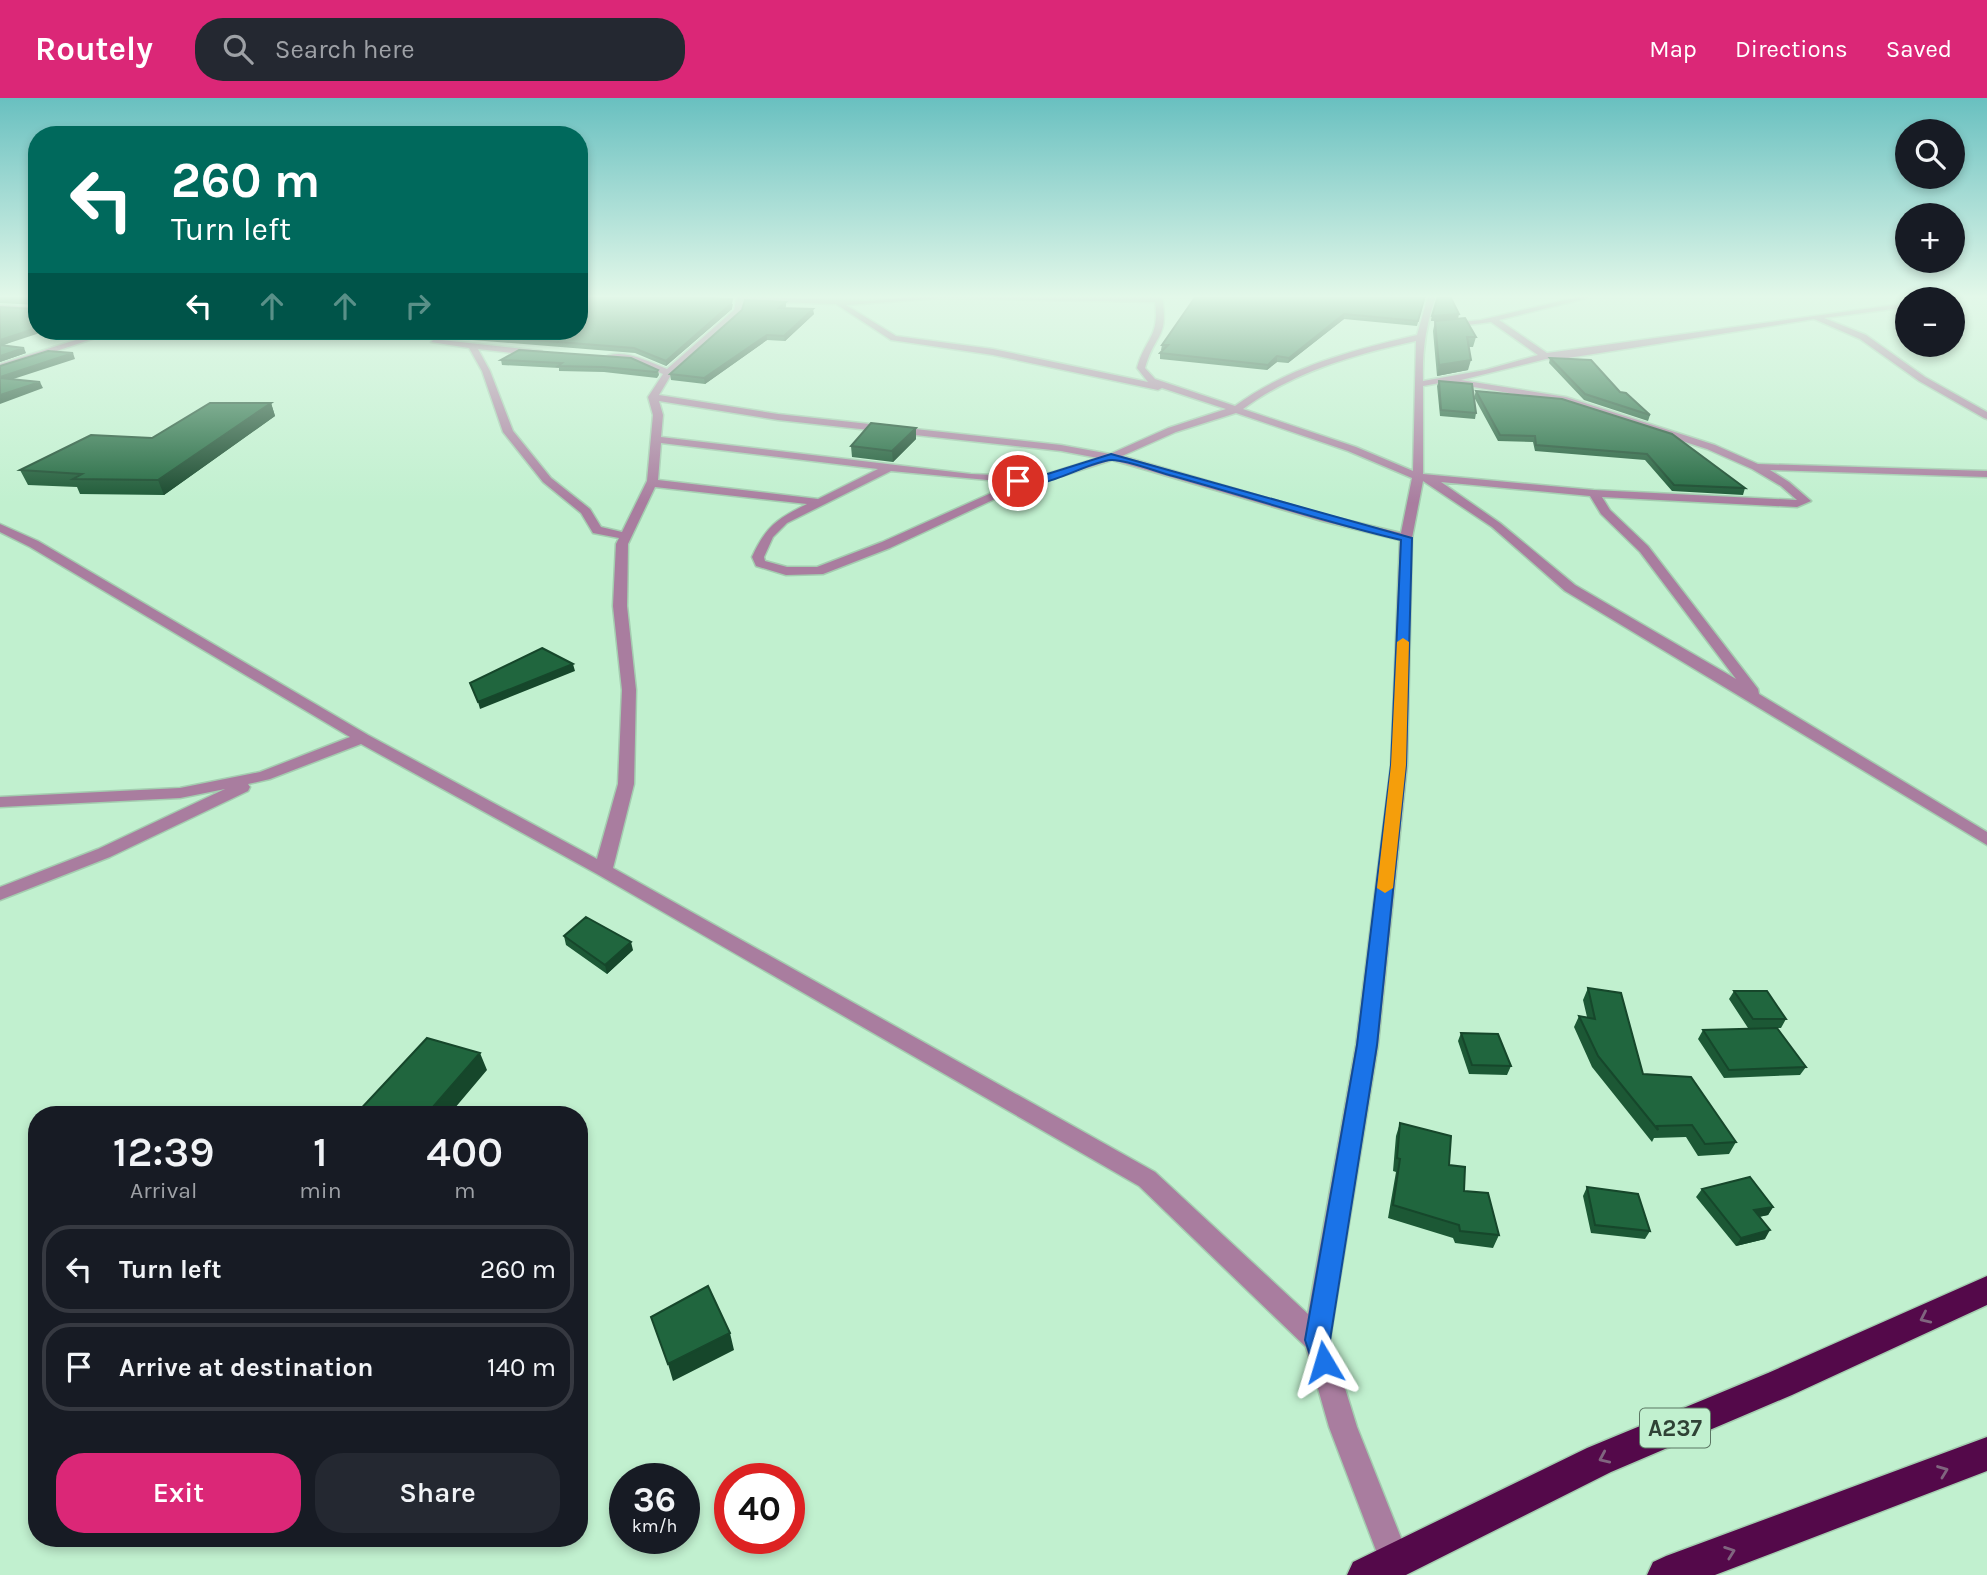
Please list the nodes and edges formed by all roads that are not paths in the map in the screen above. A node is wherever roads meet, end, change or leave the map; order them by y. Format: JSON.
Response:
{"nodes":[{"id":1,"x":483,"y":365,"type":"edge"},
{"id":2,"x":649,"y":365,"type":"edge"},
{"id":3,"x":677,"y":365,"type":"edge"},
{"id":4,"x":1056,"y":365,"type":"edge"},
{"id":5,"x":1141,"y":365,"type":"edge"},
{"id":6,"x":1323,"y":365,"type":"edge"},
{"id":7,"x":1420,"y":365,"type":"edge"},
{"id":8,"x":1514,"y":365,"type":"edge"},
{"id":9,"x":1902,"y":365,"type":"edge"},
{"id":10,"x":668,"y":373,"type":"junction"},
{"id":11,"x":1446,"y":380,"type":"junction"},
{"id":12,"x":1419,"y":384,"type":"junction"},
{"id":13,"x":1174,"y":389,"type":"junction"},
{"id":14,"x":653,"y":397,"type":"junction"},
{"id":15,"x":1237,"y":409,"type":"junction"},
{"id":16,"x":1987,"y":416,"type":"edge"},
{"id":17,"x":656,"y":439,"type":"junction"},
{"id":18,"x":1111,"y":457,"type":"junction"},
{"id":19,"x":889,"y":467,"type":"junction"},
{"id":20,"x":1756,"y":467,"type":"junction"},
{"id":21,"x":1987,"y":474,"type":"edge"},
{"id":22,"x":1423,"y":478,"type":"junction"},
{"id":23,"x":1018,"y":481,"type":"junction"},
{"id":24,"x":650,"y":483,"type":"junction"},
{"id":25,"x":1594,"y":493,"type":"junction"},
{"id":26,"x":817,"y":502,"type":"junction"},
{"id":27,"x":0,"y":527,"type":"edge"},
{"id":28,"x":626,"y":536,"type":"junction"},
{"id":29,"x":1406,"y":538,"type":"junction"},
{"id":30,"x":1761,"y":702,"type":"junction"},
{"id":31,"x":362,"y":738,"type":"junction"},
{"id":32,"x":264,"y":776,"type":"junction"},
{"id":33,"x":0,"y":802,"type":"edge"},
{"id":34,"x":1987,"y":839,"type":"edge"},
{"id":35,"x":603,"y":870,"type":"junction"},
{"id":36,"x":0,"y":894,"type":"edge"},
{"id":37,"x":1987,"y":1290,"type":"edge"},
{"id":38,"x":1317,"y":1340,"type":"junction"},
{"id":39,"x":1987,"y":1454,"type":"edge"},
{"id":40,"x":1381,"y":1569,"type":"edge"},
{"id":41,"x":1667,"y":1575,"type":"edge"}],
"edges":[{"from":1,"to":28,"type":"street"},
{"from":2,"to":10,"type":"street"},
{"from":3,"to":10,"type":"street"},
{"from":4,"to":13,"type":"street"},
{"from":5,"to":13,"type":"street"},
{"from":6,"to":15,"type":"street"},
{"from":7,"to":12,"type":"street"},
{"from":8,"to":11,"type":"street"},
{"from":9,"to":16,"type":"street"},
{"from":10,"to":14,"type":"street"},
{"from":11,"to":12,"type":"street"},
{"from":11,"to":20,"type":"street"},
{"from":12,"to":22,"type":"street"},
{"from":13,"to":15,"type":"street"},
{"from":14,"to":17,"type":"street"},
{"from":14,"to":18,"type":"street"},
{"from":15,"to":18,"type":"street"},
{"from":15,"to":22,"type":"street"},
{"from":17,"to":19,"type":"street"},
{"from":17,"to":24,"type":"street"},
{"from":18,"to":23,"type":"street"},
{"from":18,"to":29,"type":"street"},
{"from":19,"to":23,"type":"street"},
{"from":19,"to":26,"type":"street"},
{"from":20,"to":21,"type":"street"},
{"from":20,"to":25,"type":"street"},
{"from":22,"to":25,"type":"street"},
{"from":22,"to":29,"type":"street"},
{"from":22,"to":30,"type":"street"},
{"from":23,"to":26,"type":"street"},
{"from":24,"to":26,"type":"street"},
{"from":24,"to":28,"type":"street"},
{"from":25,"to":30,"type":"street"},
{"from":27,"to":31,"type":"street"},
{"from":28,"to":35,"type":"street"},
{"from":29,"to":38,"type":"street"},
{"from":30,"to":34,"type":"street"},
{"from":31,"to":32,"type":"street"},
{"from":31,"to":35,"type":"street"},
{"from":32,"to":33,"type":"street"},
{"from":32,"to":36,"type":"street"},
{"from":35,"to":38,"type":"street"},
{"from":37,"to":40,"type":"highway","number":"A237","one_way":true},
{"from":38,"to":40,"type":"street"},
{"from":41,"to":39,"type":"highway","one_way":true}]}
